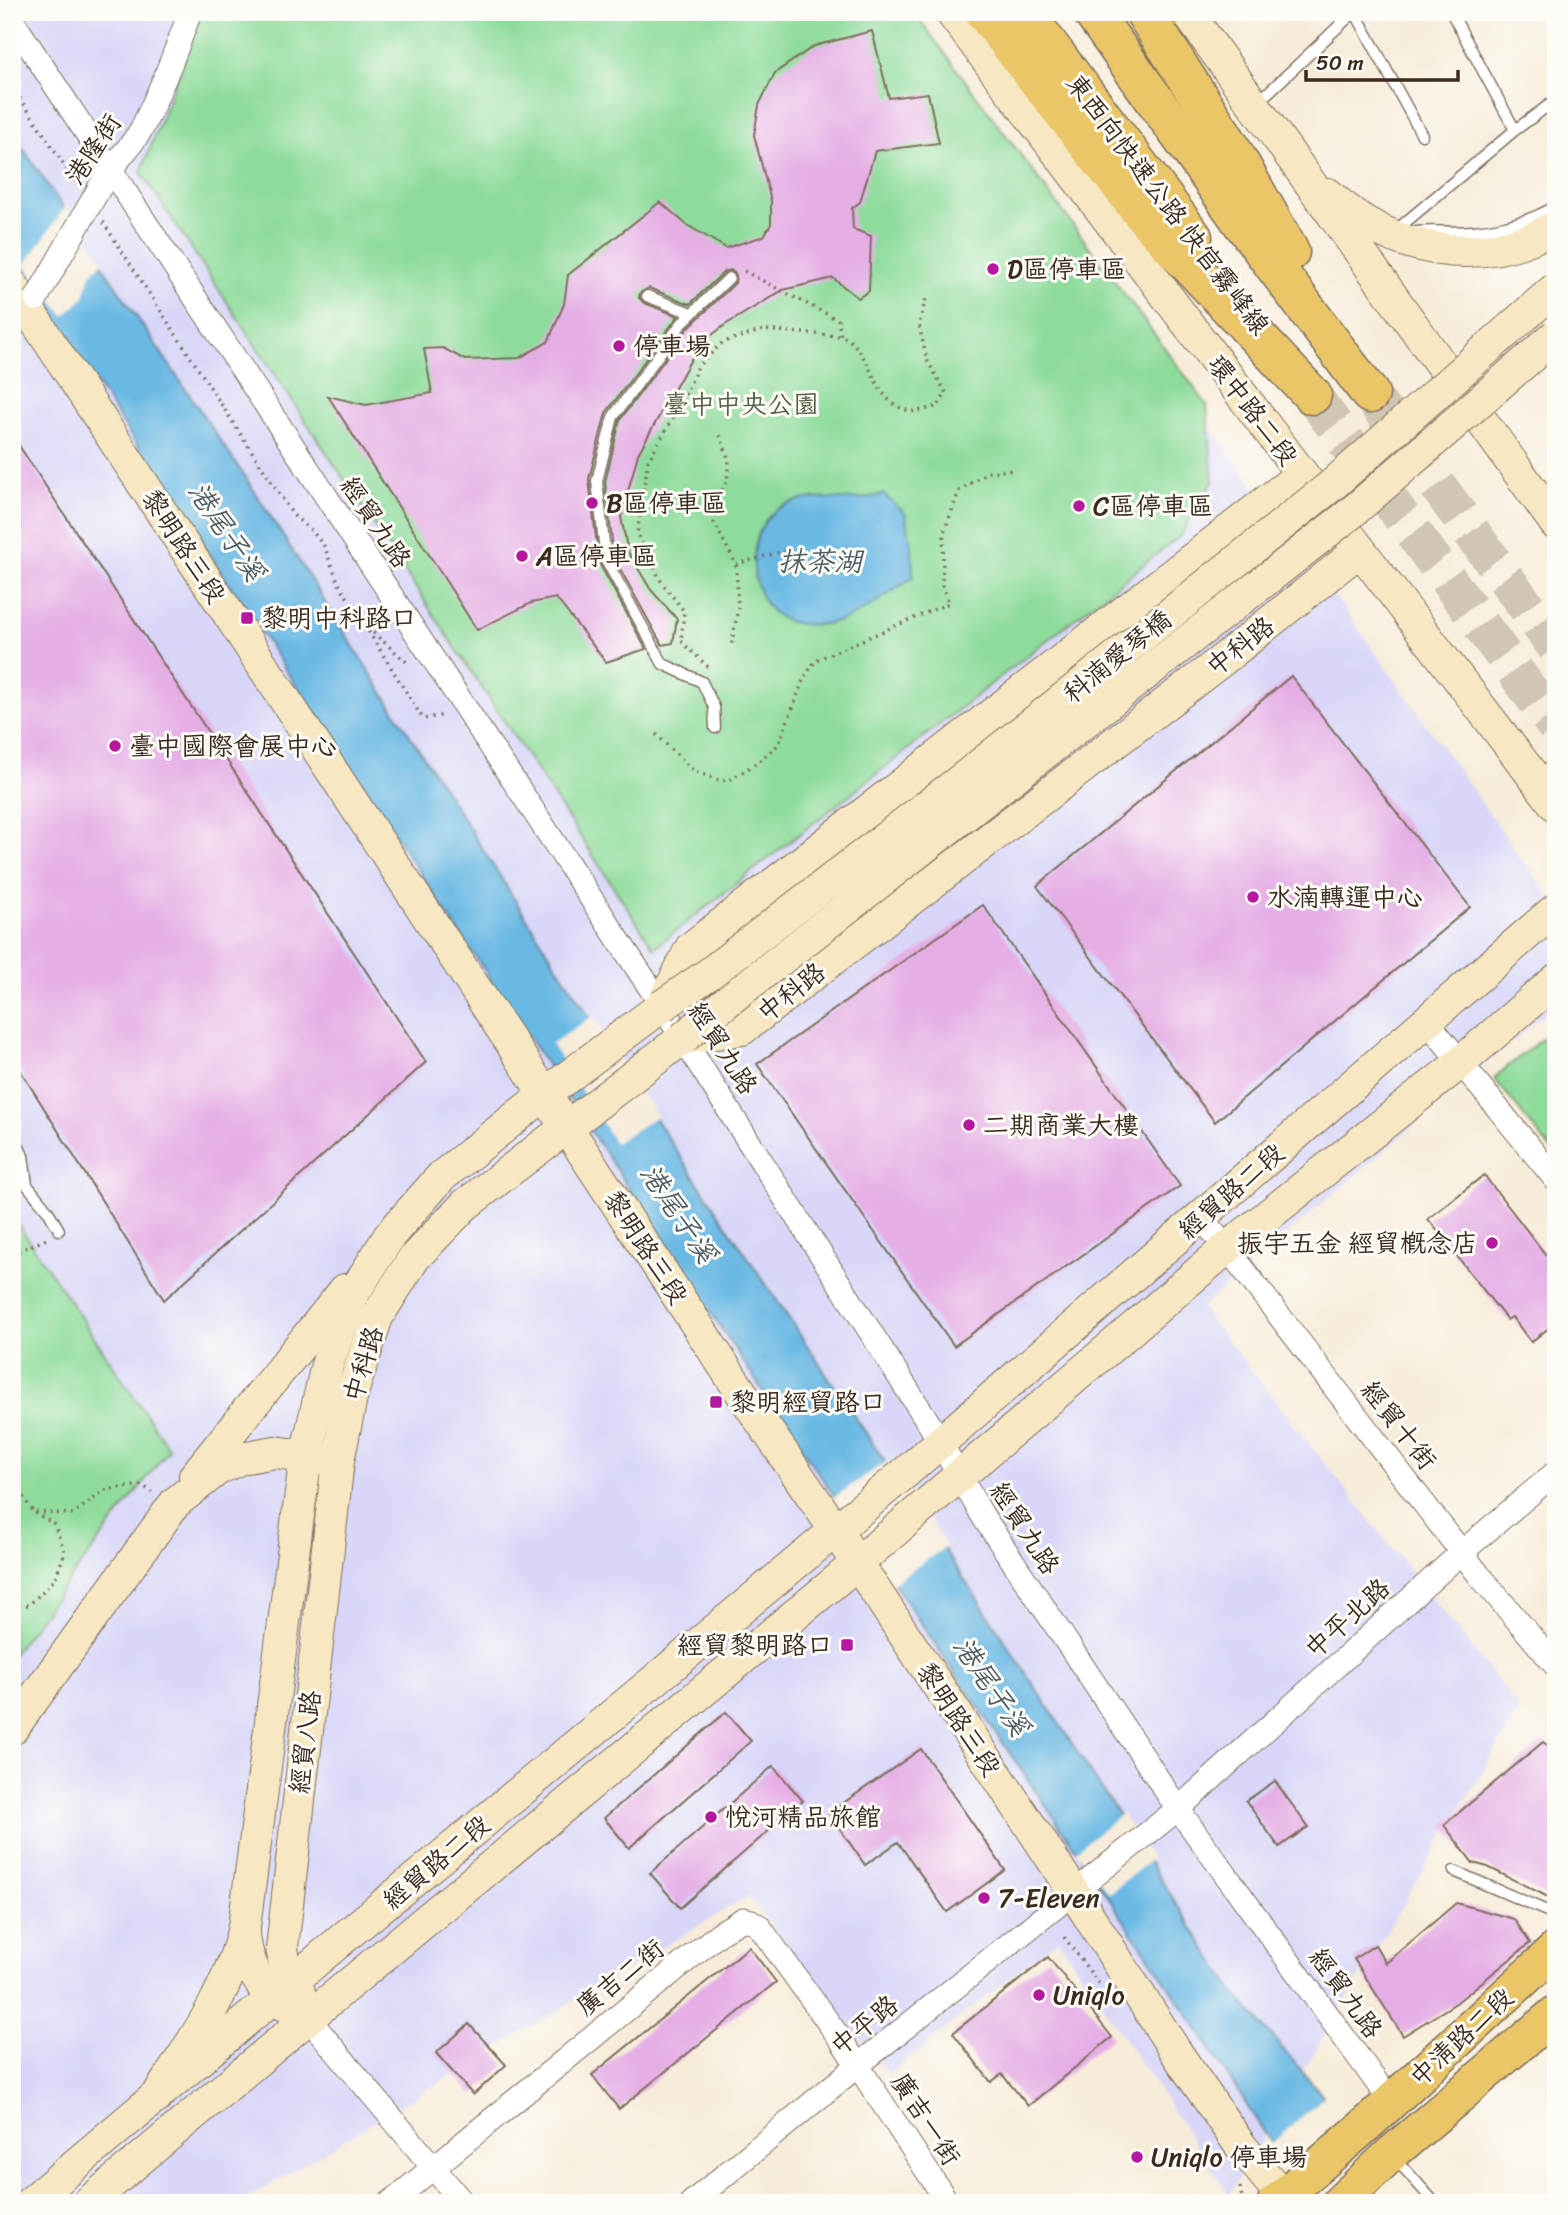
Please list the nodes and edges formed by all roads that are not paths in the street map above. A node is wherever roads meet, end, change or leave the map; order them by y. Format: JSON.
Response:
{"nodes":[{"id":1,"x":190,"y":12,"type":"edge"},
{"id":2,"x":951,"y":12,"type":"edge"},
{"id":3,"x":984,"y":12,"type":"edge"},
{"id":4,"x":1024,"y":12,"type":"edge"},
{"id":5,"x":1092,"y":12,"type":"edge"},
{"id":6,"x":1143,"y":12,"type":"edge"},
{"id":7,"x":1187,"y":12,"type":"edge"},
{"id":8,"x":1354,"y":12,"type":"edge"},
{"id":9,"x":1451,"y":12,"type":"edge"},
{"id":10,"x":12,"y":20,"type":"edge"},
{"id":11,"x":1556,"y":100,"type":"edge"},
{"id":12,"x":1254,"y":106,"type":"junction"},
{"id":13,"x":1515,"y":130,"type":"junction"},
{"id":14,"x":1422,"y":135,"type":"dead end"},
{"id":15,"x":1296,"y":164,"type":"junction"},
{"id":16,"x":97,"y":183,"type":"junction"},
{"id":17,"x":1556,"y":206,"type":"edge"},
{"id":18,"x":1556,"y":226,"type":"edge"},
{"id":19,"x":1390,"y":235,"type":"junction"},
{"id":20,"x":729,"y":278,"type":"dead end"},
{"id":21,"x":1556,"y":288,"type":"edge"},
{"id":22,"x":647,"y":296,"type":"dead end"},
{"id":23,"x":26,"y":298,"type":"edge"},
{"id":24,"x":691,"y":313,"type":"junction"},
{"id":25,"x":1556,"y":335,"type":"edge"},
{"id":26,"x":1302,"y":474,"type":"junction"},
{"id":27,"x":1556,"y":524,"type":"edge"},
{"id":28,"x":1360,"y":550,"type":"junction"},
{"id":29,"x":715,"y":728,"type":"dead end"},
{"id":30,"x":1556,"y":806,"type":"edge"},
{"id":31,"x":1556,"y":909,"type":"edge"},
{"id":32,"x":1556,"y":980,"type":"edge"},
{"id":33,"x":654,"y":1012,"type":"junction"},
{"id":34,"x":1427,"y":1021,"type":"junction"},
{"id":35,"x":673,"y":1046,"type":"junction"},
{"id":36,"x":1460,"y":1063,"type":"junction"},
{"id":37,"x":545,"y":1094,"type":"junction"},
{"id":38,"x":567,"y":1126,"type":"junction"},
{"id":39,"x":12,"y":1131,"type":"edge"},
{"id":40,"x":1556,"y":1180,"type":"edge"},
{"id":41,"x":1200,"y":1217,"type":"junction"},
{"id":42,"x":59,"y":1230,"type":"road end"},
{"id":43,"x":390,"y":1235,"type":"junction"},
{"id":44,"x":1227,"y":1248,"type":"junction"},
{"id":45,"x":940,"y":1443,"type":"junction"},
{"id":46,"x":306,"y":1455,"type":"junction"},
{"id":47,"x":338,"y":1461,"type":"junction"},
{"id":48,"x":1556,"y":1472,"type":"edge"},
{"id":49,"x":959,"y":1475,"type":"junction"},
{"id":50,"x":167,"y":1501,"type":"junction"},
{"id":51,"x":841,"y":1527,"type":"junction"},
{"id":52,"x":1462,"y":1552,"type":"junction"},
{"id":53,"x":864,"y":1558,"type":"junction"},
{"id":54,"x":1556,"y":1666,"type":"edge"},
{"id":55,"x":12,"y":1729,"type":"edge"},
{"id":56,"x":1169,"y":1816,"type":"junction"},
{"id":57,"x":1454,"y":1871,"type":"dead end"},
{"id":58,"x":1082,"y":1888,"type":"junction"},
{"id":59,"x":1556,"y":1914,"type":"edge"},
{"id":60,"x":244,"y":1927,"type":"junction"},
{"id":61,"x":1556,"y":1949,"type":"edge"},
{"id":62,"x":284,"y":1989,"type":"junction"},
{"id":63,"x":1556,"y":2013,"type":"edge"},
{"id":64,"x":308,"y":2018,"type":"junction"},
{"id":65,"x":857,"y":2066,"type":"junction"},
{"id":66,"x":156,"y":2098,"type":"junction"},
{"id":67,"x":1379,"y":2113,"type":"junction"},
{"id":68,"x":1391,"y":2154,"type":"junction"},
{"id":69,"x":432,"y":2167,"type":"junction"},
{"id":70,"x":1282,"y":2201,"type":"edge"},
{"id":71,"x":30,"y":2203,"type":"edge"},
{"id":72,"x":88,"y":2203,"type":"edge"},
{"id":73,"x":390,"y":2203,"type":"edge"},
{"id":74,"x":463,"y":2203,"type":"edge"},
{"id":75,"x":691,"y":2203,"type":"edge"},
{"id":76,"x":948,"y":2203,"type":"edge"},
{"id":77,"x":1339,"y":2203,"type":"edge"},
{"id":78,"x":1435,"y":2203,"type":"edge"}],
"edges":[{"from":1,"to":16,"type":"street","name":"港隆街"},
{"from":2,"to":26,"type":"street","name":"環中路二段"},
{"from":3,"to":4,"type":"highway","name":"東西向快速公路 快官霧峰線"},
{"from":5,"to":6,"type":"highway","name":"東西向快速公路 快官霧峰線"},
{"from":7,"to":12,"type":"street"},
{"from":8,"to":12,"type":"lane"},
{"from":8,"to":14,"type":"lane"},
{"from":9,"to":13,"type":"lane"},
{"from":10,"to":16,"type":"street","name":"經貿九路"},
{"from":11,"to":13,"type":"lane"},
{"from":12,"to":15,"type":"street"},
{"from":13,"to":19,"type":"lane"},
{"from":15,"to":19,"type":"street"},
{"from":15,"to":27,"type":"street"},
{"from":16,"to":23,"type":"street","name":"港隆街","bridge":true},
{"from":16,"to":33,"type":"street","name":"經貿九路"},
{"from":17,"to":19,"type":"lane"},
{"from":18,"to":19,"type":"street"},
{"from":20,"to":24,"type":"lane"},
{"from":21,"to":33,"type":"street","name":"科湳愛琴橋","bridge":true},
{"from":22,"to":24,"type":"lane"},
{"from":23,"to":37,"type":"street","name":"黎明路三段"},
{"from":24,"to":29,"type":"lane"},
{"from":25,"to":35,"type":"street","name":"科湳愛琴橋","bridge":true},
{"from":26,"to":28,"type":"street","name":"環中路二段"},
{"from":26,"to":33,"type":"street","name":"中科路"},
{"from":28,"to":30,"type":"street","name":"環中路二段"},
{"from":28,"to":35,"type":"street","name":"中科路"},
{"from":31,"to":34,"type":"street","name":"經貿路二段"},
{"from":32,"to":36,"type":"street","name":"經貿路二段"},
{"from":33,"to":35,"type":"street","name":"經貿九路"},
{"from":33,"to":37,"type":"street","name":"中科路"},
{"from":34,"to":36,"type":"street"},
{"from":34,"to":41,"type":"street","name":"經貿路二段"},
{"from":35,"to":38,"type":"street","name":"中科路"},
{"from":35,"to":45,"type":"street","name":"經貿九路"},
{"from":36,"to":40,"type":"street"},
{"from":36,"to":44,"type":"street","name":"經貿路二段"},
{"from":37,"to":38,"type":"street","name":"黎明路三段"},
{"from":37,"to":43,"type":"street","name":"中科路"},
{"from":38,"to":47,"type":"street","name":"中科路"},
{"from":38,"to":51,"type":"street","name":"黎明路三段"},
{"from":39,"to":42,"type":"lane"},
{"from":41,"to":44,"type":"street","name":"經貿十街"},
{"from":41,"to":45,"type":"street","name":"經貿路二段"},
{"from":43,"to":46,"type":"street","name":"中科路"},
{"from":43,"to":50,"type":"street","name":"中科路"},
{"from":44,"to":49,"type":"street","name":"經貿路二段"},
{"from":44,"to":52,"type":"street","name":"經貿十街"},
{"from":45,"to":49,"type":"street","name":"經貿九路"},
{"from":45,"to":51,"type":"street","name":"經貿路二段"},
{"from":46,"to":47,"type":"street","name":"中科路"},
{"from":46,"to":50,"type":"street","name":"中科路"},
{"from":46,"to":60,"type":"street","name":"經貿八路"},
{"from":47,"to":62,"type":"street","name":"經貿八路"},
{"from":48,"to":52,"type":"street","name":"中平北路"},
{"from":49,"to":53,"type":"street","name":"經貿路二段"},
{"from":49,"to":56,"type":"street","name":"經貿九路"},
{"from":50,"to":55,"type":"street","name":"中科路"},
{"from":51,"to":53,"type":"street","name":"黎明路三段"},
{"from":51,"to":62,"type":"street","name":"經貿路二段"},
{"from":52,"to":54,"type":"street","name":"經貿十街"},
{"from":52,"to":56,"type":"street","name":"中平北路"},
{"from":53,"to":58,"type":"street","name":"黎明路三段"},
{"from":53,"to":64,"type":"street","name":"經貿路二段"},
{"from":56,"to":58,"type":"street","name":"中平北路"},
{"from":56,"to":67,"type":"street","name":"經貿九路"},
{"from":57,"to":59,"type":"lane"},
{"from":58,"to":65,"type":"street","name":"中平路"},
{"from":58,"to":70,"type":"street","name":"黎明路三段"},
{"from":60,"to":62,"type":"street","name":"經貿八路"},
{"from":60,"to":66,"type":"street","name":"經貿八路"},
{"from":61,"to":67,"type":"main road","name":"中清路二段"},
{"from":62,"to":64,"type":"street","name":"經貿八路"},
{"from":62,"to":66,"type":"street","name":"經貿路二段"},
{"from":63,"to":68,"type":"main road","name":"中清路二段"},
{"from":64,"to":69,"type":"street","name":"經貿八路"},
{"from":64,"to":72,"type":"street","name":"經貿路二段"},
{"from":65,"to":69,"type":"street","name":"廣吉二街"},
{"from":65,"to":75,"type":"street","name":"中平路"},
{"from":65,"to":76,"type":"street","name":"廣吉一街"},
{"from":66,"to":71,"type":"street","name":"經貿路二段"},
{"from":67,"to":70,"type":"main road","name":"中清路二段"},
{"from":68,"to":77,"type":"main road","name":"中清路二段"},
{"from":68,"to":78,"type":"lane"},
{"from":69,"to":73,"type":"street","name":"廣吉二街"},
{"from":69,"to":74,"type":"street","name":"經貿八路"}]}
